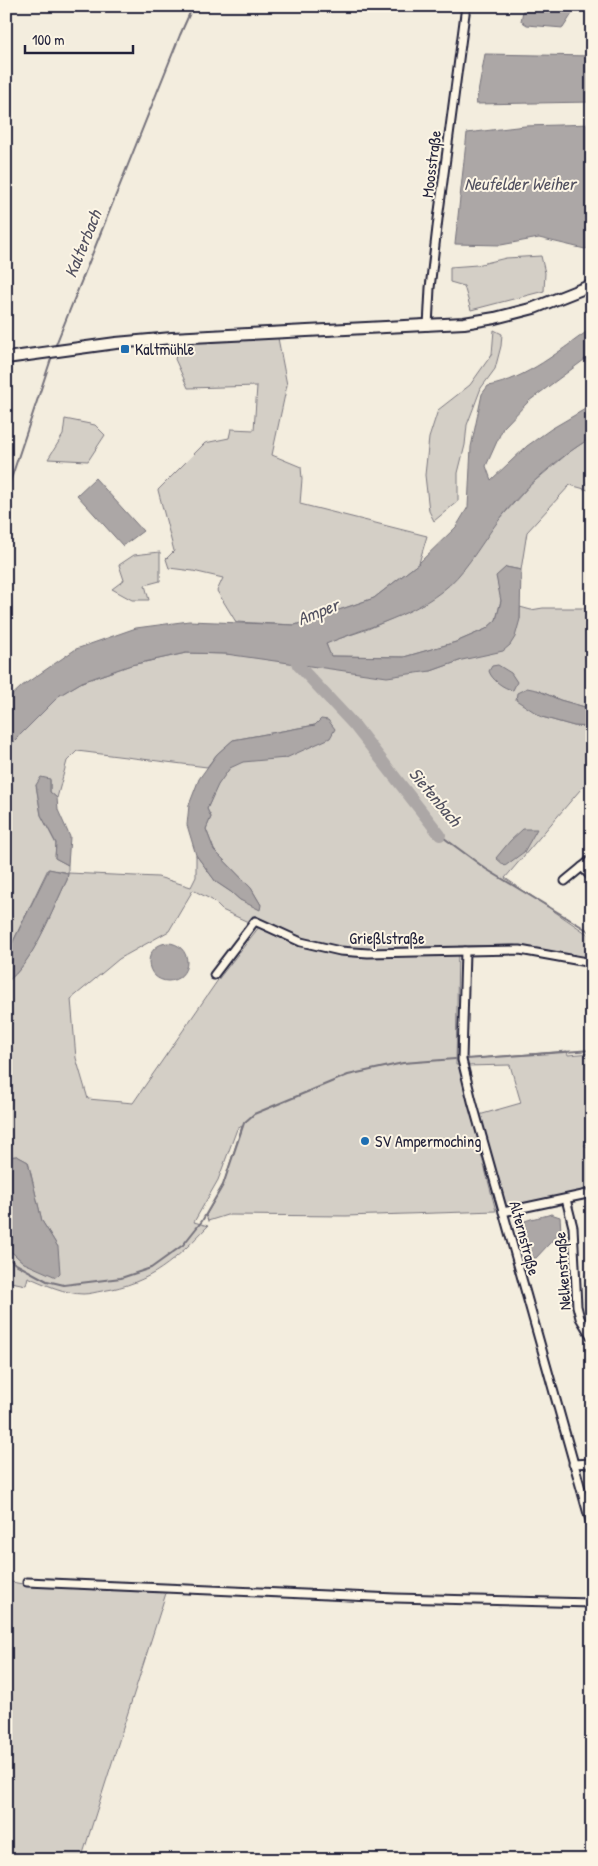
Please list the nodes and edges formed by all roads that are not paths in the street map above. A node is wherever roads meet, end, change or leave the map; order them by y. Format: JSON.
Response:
{"nodes":[{"id":1,"x":466,"y":6,"type":"edge"},
{"id":2,"x":592,"y":286,"type":"edge"},
{"id":3,"x":428,"y":326,"type":"junction"},
{"id":4,"x":6,"y":358,"type":"edge"},
{"id":5,"x":592,"y":859,"type":"edge"},
{"id":6,"x":582,"y":867,"type":"junction"},
{"id":7,"x":592,"y":878,"type":"edge"},
{"id":8,"x":565,"y":881,"type":"dead end"},
{"id":9,"x":465,"y":951,"type":"junction"},
{"id":10,"x":592,"y":964,"type":"edge"},
{"id":11,"x":214,"y":975,"type":"dead end"},
{"id":12,"x":592,"y":1193,"type":"edge"},
{"id":13,"x":566,"y":1199,"type":"junction"},
{"id":14,"x":504,"y":1212,"type":"junction"},
{"id":15,"x":592,"y":1338,"type":"edge"},
{"id":16,"x":573,"y":1464,"type":"junction"},
{"id":17,"x":592,"y":1464,"type":"edge"},
{"id":18,"x":592,"y":1528,"type":"edge"},
{"id":19,"x":27,"y":1582,"type":"dead end"},
{"id":20,"x":592,"y":1602,"type":"edge"}],
"edges":[{"from":1,"to":3,"type":"street","name":"Moosstraße"},
{"from":2,"to":3,"type":"main road"},
{"from":3,"to":4,"type":"main road"},
{"from":5,"to":6,"type":"street"},
{"from":6,"to":7,"type":"street"},
{"from":6,"to":8,"type":"street"},
{"from":9,"to":10,"type":"street","name":"Grießlstraße"},
{"from":9,"to":11,"type":"street","name":"Grießlstraße"},
{"from":9,"to":14,"type":"street","name":"Alternstraße"},
{"from":12,"to":13,"type":"street"},
{"from":13,"to":14,"type":"street"},
{"from":13,"to":15,"type":"street","name":"Nelkenstraße"},
{"from":14,"to":16,"type":"street","name":"Alternstraße"},
{"from":16,"to":17,"type":"street"},
{"from":16,"to":18,"type":"street","name":"Alternstraße"},
{"from":19,"to":20,"type":"street"}]}
